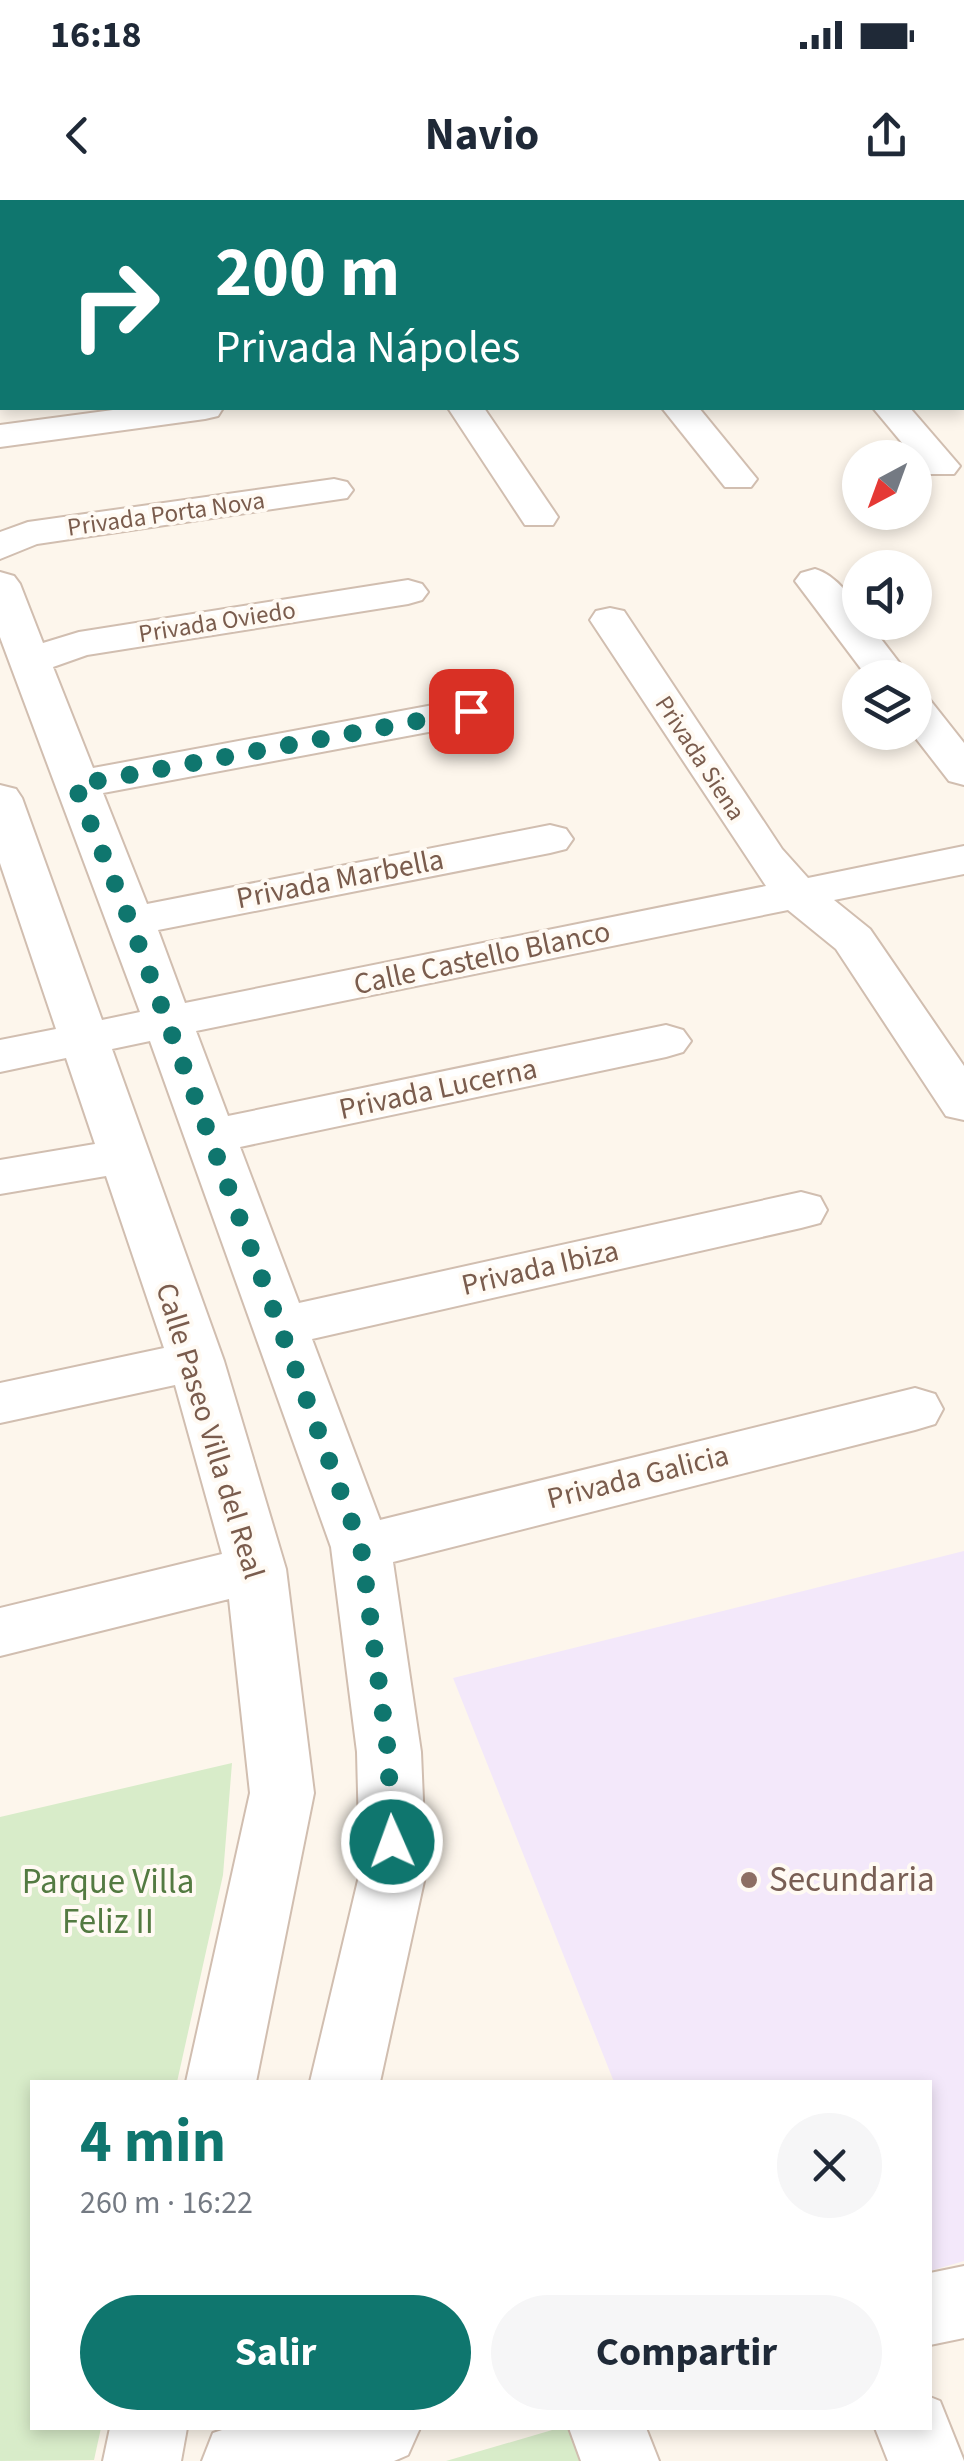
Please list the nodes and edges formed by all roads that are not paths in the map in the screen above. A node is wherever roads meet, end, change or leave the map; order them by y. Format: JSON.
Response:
{"nodes":[{"id":1,"x":190,"y":410,"type":"edge"},
{"id":2,"x":467,"y":410,"type":"edge"},
{"id":3,"x":682,"y":410,"type":"edge"},
{"id":4,"x":893,"y":410,"type":"edge"},
{"id":5,"x":0,"y":436,"type":"edge"},
{"id":6,"x":941,"y":466,"type":"dead end"},
{"id":7,"x":738,"y":478,"type":"dead end"},
{"id":8,"x":334,"y":490,"type":"dead end"},
{"id":9,"x":540,"y":517,"type":"dead end"},
{"id":10,"x":0,"y":547,"type":"edge"},
{"id":11,"x":815,"y":581,"type":"dead end"},
{"id":12,"x":0,"y":584,"type":"edge"},
{"id":13,"x":408,"y":592,"type":"dead end"},
{"id":14,"x":610,"y":620,"type":"dead end"},
{"id":15,"x":876,"y":660,"type":"edge"},
{"id":16,"x":29,"y":662,"type":"junction"},
{"id":17,"x":471,"y":711,"type":"dead end"},
{"id":18,"x":932,"y":731,"type":"edge"},
{"id":19,"x":964,"y":772,"type":"edge"},
{"id":20,"x":75,"y":785,"type":"junction"},
{"id":21,"x":6,"y":830,"type":"edge"},
{"id":22,"x":550,"y":839,"type":"dead end"},
{"id":23,"x":964,"y":860,"type":"edge"},
{"id":24,"x":796,"y":893,"type":"junction"},
{"id":25,"x":130,"y":921,"type":"junction"},
{"id":26,"x":167,"y":1023,"type":"junction"},
{"id":27,"x":85,"y":1039,"type":"junction"},
{"id":28,"x":666,"y":1041,"type":"dead end"},
{"id":29,"x":0,"y":1056,"type":"edge"},
{"id":30,"x":964,"y":1104,"type":"edge"},
{"id":31,"x":209,"y":1137,"type":"junction"},
{"id":32,"x":122,"y":1156,"type":"junction"},
{"id":33,"x":0,"y":1177,"type":"edge"},
{"id":34,"x":801,"y":1210,"type":"dead end"},
{"id":35,"x":280,"y":1327,"type":"junction"},
{"id":36,"x":196,"y":1361,"type":"junction"},
{"id":37,"x":0,"y":1403,"type":"edge"},
{"id":38,"x":915,"y":1409,"type":"dead end"},
{"id":39,"x":361,"y":1547,"type":"junction"},
{"id":40,"x":256,"y":1569,"type":"junction"},
{"id":41,"x":0,"y":1632,"type":"edge"},
{"id":42,"x":222,"y":2080,"type":"edge"},
{"id":43,"x":345,"y":2080,"type":"edge"},
{"id":44,"x":964,"y":2302,"type":"edge"},
{"id":45,"x":932,"y":2309,"type":"edge"},
{"id":46,"x":149,"y":2430,"type":"edge"},
{"id":47,"x":370,"y":2430,"type":"edge"},
{"id":48,"x":609,"y":2430,"type":"edge"},
{"id":49,"x":913,"y":2430,"type":"edge"},
{"id":50,"x":258,"y":2451,"type":"edge"},
{"id":51,"x":142,"y":2461,"type":"edge"},
{"id":52,"x":620,"y":2461,"type":"edge"},
{"id":53,"x":927,"y":2461,"type":"edge"}],
"edges":[{"from":1,"to":5,"type":"street"},
{"from":2,"to":9,"type":"street"},
{"from":3,"to":7,"type":"street"},
{"from":4,"to":6,"type":"street"},
{"from":8,"to":10,"type":"street","name":"Privada Porta Nova"},
{"from":11,"to":15,"type":"street"},
{"from":12,"to":16,"type":"street"},
{"from":13,"to":16,"type":"street","name":"Privada Oviedo"},
{"from":14,"to":24,"type":"street","name":"Privada Siena"},
{"from":16,"to":20,"type":"street"},
{"from":17,"to":20,"type":"street"},
{"from":18,"to":19,"type":"street"},
{"from":20,"to":25,"type":"street"},
{"from":21,"to":27,"type":"street","name":"Calle Paseo Villa del Real"},
{"from":22,"to":25,"type":"street","name":"Privada Marbella"},
{"from":23,"to":24,"type":"street","name":"Calle Castello Blanco"},
{"from":24,"to":26,"type":"street","name":"Calle Castello Blanco"},
{"from":24,"to":30,"type":"street","name":"Privada Siena"},
{"from":25,"to":26,"type":"street"},
{"from":26,"to":27,"type":"street","name":"Calle Castello Blanco"},
{"from":26,"to":31,"type":"street"},
{"from":27,"to":29,"type":"street","name":"Calle Castello Blanco"},
{"from":27,"to":32,"type":"street","name":"Calle Paseo Villa del Real"},
{"from":28,"to":31,"type":"street","name":"Privada Lucerna"},
{"from":31,"to":35,"type":"street"},
{"from":32,"to":33,"type":"street"},
{"from":32,"to":36,"type":"street","name":"Calle Paseo Villa del Real"},
{"from":34,"to":35,"type":"street","name":"Privada Ibiza"},
{"from":35,"to":39,"type":"street"},
{"from":36,"to":37,"type":"street"},
{"from":36,"to":40,"type":"street","name":"Calle Paseo Villa del Real"},
{"from":38,"to":39,"type":"street","name":"Privada Galicia"},
{"from":39,"to":43,"type":"street"},
{"from":40,"to":41,"type":"street"},
{"from":40,"to":42,"type":"street","name":"Calle Paseo Villa del Real"},
{"from":44,"to":45,"type":"street"},
{"from":46,"to":51,"type":"street"},
{"from":47,"to":50,"type":"street"},
{"from":48,"to":52,"type":"street"},
{"from":49,"to":53,"type":"street"}]}
